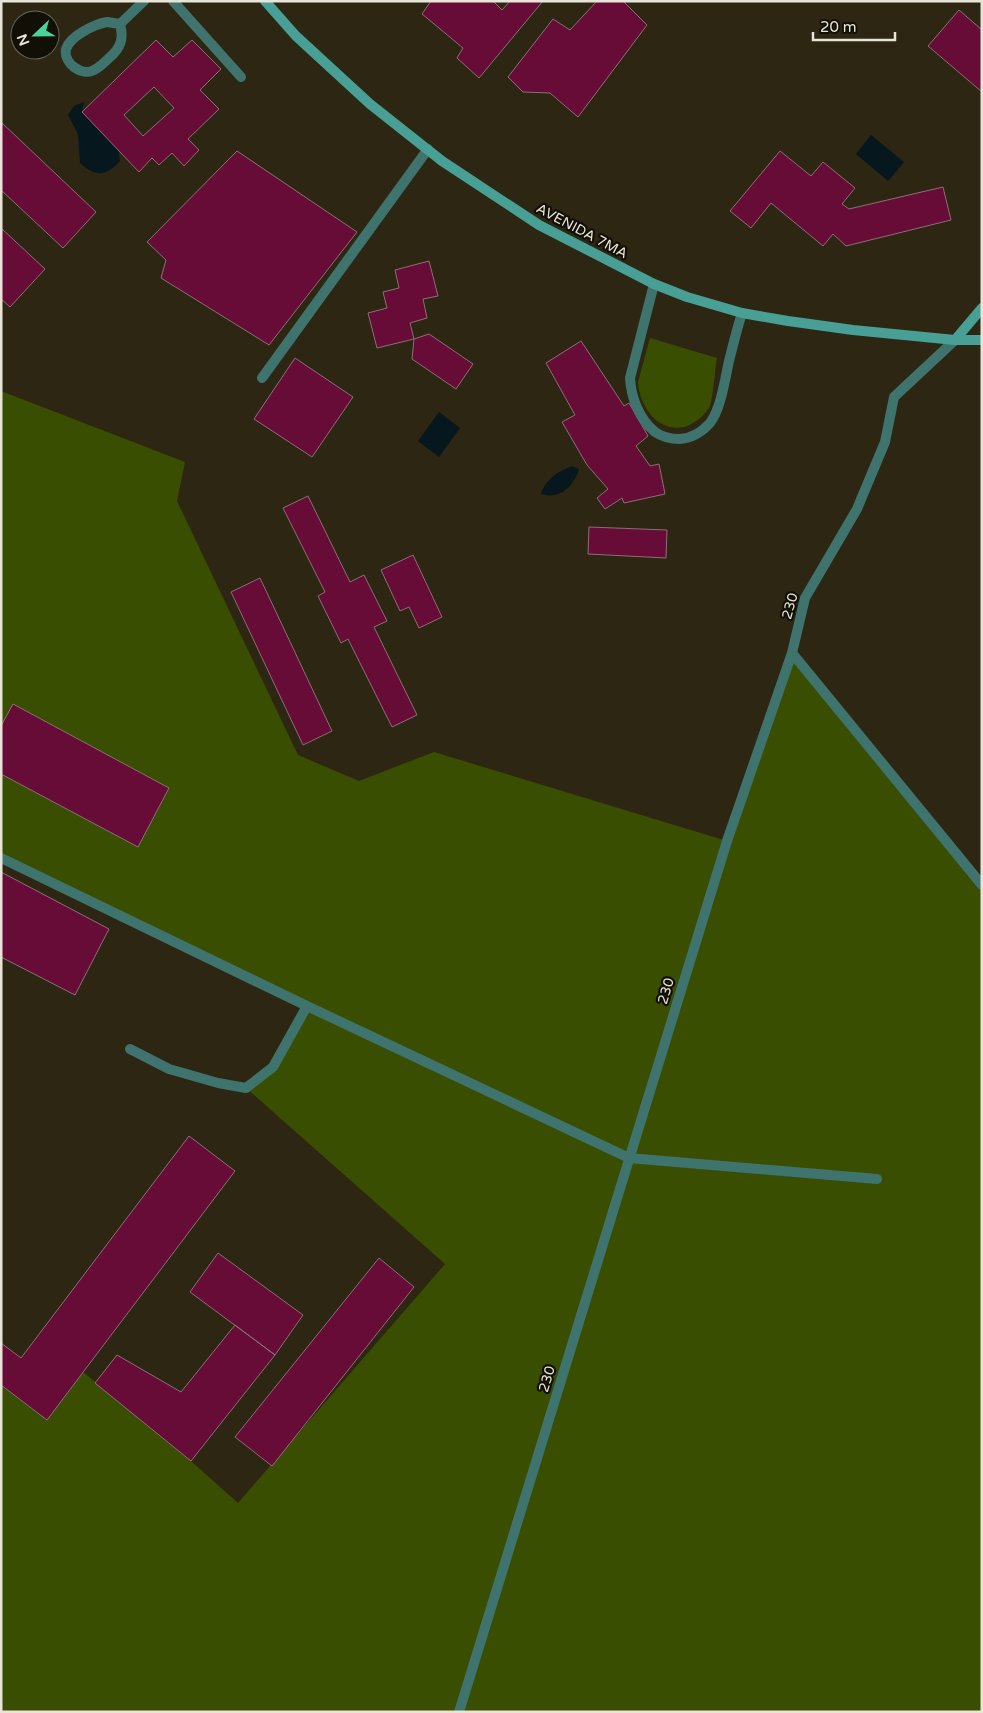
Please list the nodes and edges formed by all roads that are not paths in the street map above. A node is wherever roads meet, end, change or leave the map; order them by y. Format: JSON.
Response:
{"nodes":[{"id":1,"x":144,"y":1,"type":"edge"},
{"id":2,"x":173,"y":1,"type":"edge"},
{"id":3,"x":265,"y":1,"type":"edge"},
{"id":4,"x":120,"y":24,"type":"junction"},
{"id":5,"x":241,"y":77,"type":"dead end"},
{"id":6,"x":428,"y":149,"type":"junction"},
{"id":7,"x":654,"y":284,"type":"junction"},
{"id":8,"x":982,"y":308,"type":"edge"},
{"id":9,"x":742,"y":313,"type":"junction"},
{"id":10,"x":955,"y":340,"type":"junction"},
{"id":11,"x":982,"y":340,"type":"edge"},
{"id":12,"x":262,"y":378,"type":"dead end"},
{"id":13,"x":792,"y":653,"type":"junction"},
{"id":14,"x":1,"y":858,"type":"edge"},
{"id":15,"x":982,"y":885,"type":"edge"},
{"id":16,"x":307,"y":1006,"type":"junction"},
{"id":17,"x":130,"y":1049,"type":"dead end"},
{"id":18,"x":629,"y":1158,"type":"junction"},
{"id":19,"x":877,"y":1179,"type":"dead end"},
{"id":20,"x":459,"y":1712,"type":"edge"}],
"edges":[{"from":1,"to":4,"type":"lane"},
{"from":2,"to":5,"type":"lane"},
{"from":3,"to":6,"type":"main road","name":"AVENIDA 7MA"},
{"from":4,"to":4,"type":"lane"},
{"from":6,"to":7,"type":"main road","name":"AVENIDA 7MA"},
{"from":6,"to":12,"type":"lane"},
{"from":7,"to":9,"type":"main road","name":"AVENIDA 7MA"},
{"from":7,"to":9,"type":"lane"},
{"from":8,"to":10,"type":"main road"},
{"from":9,"to":10,"type":"main road","name":"AVENIDA 7MA"},
{"from":10,"to":11,"type":"main road"},
{"from":10,"to":13,"type":"lane","name":"230"},
{"from":13,"to":15,"type":"lane"},
{"from":13,"to":18,"type":"lane","name":"230"},
{"from":14,"to":16,"type":"lane"},
{"from":16,"to":17,"type":"lane"},
{"from":16,"to":18,"type":"lane"},
{"from":18,"to":19,"type":"lane"},
{"from":18,"to":20,"type":"lane","name":"230"}]}
